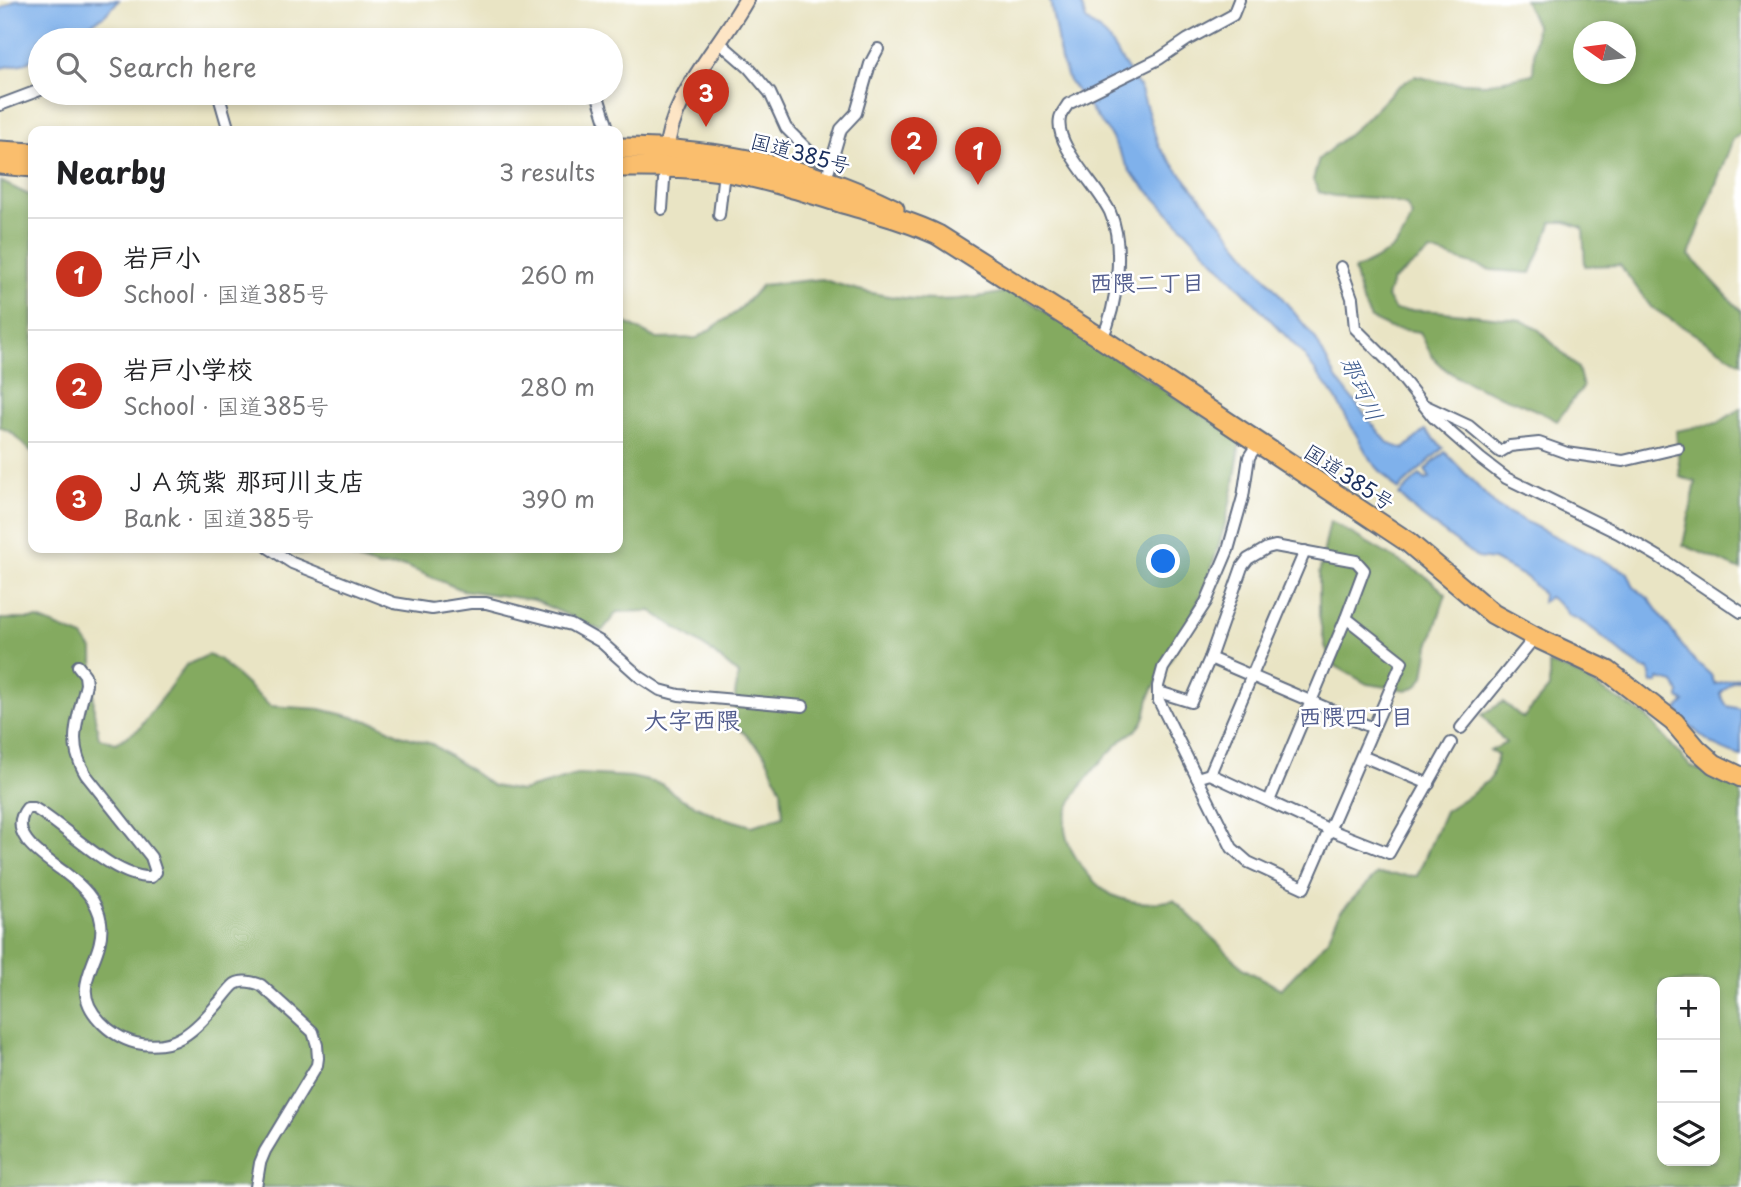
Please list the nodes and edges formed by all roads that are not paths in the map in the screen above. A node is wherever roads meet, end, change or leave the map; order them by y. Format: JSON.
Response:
{"nodes":[{"id":1,"x":746,"y":0,"type":"edge"},
{"id":2,"x":1239,"y":1,"type":"edge"},
{"id":3,"x":719,"y":42,"type":"junction"},
{"id":4,"x":878,"y":49,"type":"dead end"},
{"id":5,"x":28,"y":94,"type":"edge"},
{"id":6,"x":0,"y":105,"type":"edge"},
{"id":7,"x":221,"y":105,"type":"edge"},
{"id":8,"x":601,"y":105,"type":"edge"},
{"id":9,"x":228,"y":126,"type":"edge"},
{"id":10,"x":607,"y":126,"type":"edge"},
{"id":11,"x":623,"y":149,"type":"edge"},
{"id":12,"x":0,"y":151,"type":"edge"},
{"id":13,"x":28,"y":153,"type":"edge"},
{"id":14,"x":665,"y":157,"type":"junction"},
{"id":15,"x":0,"y":164,"type":"edge"},
{"id":16,"x":623,"y":166,"type":"edge"},
{"id":17,"x":28,"y":167,"type":"edge"},
{"id":18,"x":724,"y":172,"type":"junction"},
{"id":19,"x":826,"y":180,"type":"junction"},
{"id":20,"x":662,"y":208,"type":"dead end"},
{"id":21,"x":719,"y":215,"type":"dead end"},
{"id":22,"x":1341,"y":267,"type":"dead end"},
{"id":23,"x":1102,"y":339,"type":"junction"},
{"id":24,"x":1422,"y":403,"type":"junction"},
{"id":25,"x":1258,"y":443,"type":"junction"},
{"id":26,"x":1678,"y":447,"type":"dead end"},
{"id":27,"x":1305,"y":551,"type":"junction"},
{"id":28,"x":277,"y":553,"type":"edge"},
{"id":29,"x":1741,"y":612,"type":"edge"},
{"id":30,"x":1346,"y":618,"type":"junction"},
{"id":31,"x":1535,"y":637,"type":"junction"},
{"id":32,"x":1210,"y":658,"type":"junction"},
{"id":33,"x":78,"y":666,"type":"dead end"},
{"id":34,"x":1252,"y":677,"type":"junction"},
{"id":35,"x":1159,"y":692,"type":"junction"},
{"id":36,"x":1311,"y":701,"type":"junction"},
{"id":37,"x":803,"y":706,"type":"dead end"},
{"id":38,"x":1373,"y":728,"type":"junction"},
{"id":39,"x":1461,"y":728,"type":"dead end"},
{"id":40,"x":1451,"y":743,"type":"dead end"},
{"id":41,"x":1362,"y":756,"type":"junction"},
{"id":42,"x":1210,"y":774,"type":"junction"},
{"id":43,"x":1741,"y":777,"type":"edge"},
{"id":44,"x":1197,"y":778,"type":"junction"},
{"id":45,"x":1429,"y":783,"type":"junction"},
{"id":46,"x":1269,"y":801,"type":"junction"},
{"id":47,"x":1328,"y":829,"type":"junction"},
{"id":48,"x":256,"y":1187,"type":"edge"}],
"edges":[{"from":1,"to":3,"type":"street"},
{"from":2,"to":23,"type":"street"},
{"from":3,"to":14,"type":"street"},
{"from":3,"to":19,"type":"street"},
{"from":4,"to":19,"type":"street"},
{"from":5,"to":6,"type":"street"},
{"from":7,"to":9,"type":"street"},
{"from":8,"to":10,"type":"street"},
{"from":11,"to":14,"type":"highway","name":"国道385号"},
{"from":12,"to":13,"type":"highway"},
{"from":14,"to":16,"type":"highway","name":"国道385号"},
{"from":14,"to":18,"type":"highway","name":"国道385号"},
{"from":14,"to":19,"type":"highway","name":"国道385号"},
{"from":14,"to":20,"type":"street"},
{"from":15,"to":17,"type":"highway"},
{"from":18,"to":19,"type":"highway","name":"国道385号"},
{"from":18,"to":21,"type":"street"},
{"from":19,"to":23,"type":"highway","name":"国道385号"},
{"from":22,"to":24,"type":"street"},
{"from":23,"to":25,"type":"highway","name":"国道385号"},
{"from":24,"to":26,"type":"street"},
{"from":24,"to":29,"type":"street"},
{"from":25,"to":31,"type":"highway","name":"国道385号"},
{"from":25,"to":35,"type":"street"},
{"from":27,"to":30,"type":"street"},
{"from":27,"to":32,"type":"street"},
{"from":27,"to":34,"type":"street"},
{"from":28,"to":37,"type":"street"},
{"from":30,"to":36,"type":"street"},
{"from":30,"to":38,"type":"street"},
{"from":31,"to":39,"type":"street"},
{"from":31,"to":43,"type":"highway","name":"国道385号"},
{"from":32,"to":34,"type":"street"},
{"from":32,"to":35,"type":"street"},
{"from":33,"to":48,"type":"street"},
{"from":34,"to":36,"type":"street"},
{"from":34,"to":42,"type":"street"},
{"from":35,"to":44,"type":"street"},
{"from":36,"to":38,"type":"street"},
{"from":36,"to":46,"type":"street"},
{"from":38,"to":41,"type":"street"},
{"from":40,"to":45,"type":"street"},
{"from":41,"to":45,"type":"street"},
{"from":41,"to":47,"type":"street"},
{"from":42,"to":44,"type":"street"},
{"from":42,"to":46,"type":"street"},
{"from":44,"to":47,"type":"street"},
{"from":45,"to":47,"type":"street"},
{"from":46,"to":47,"type":"street"}]}
